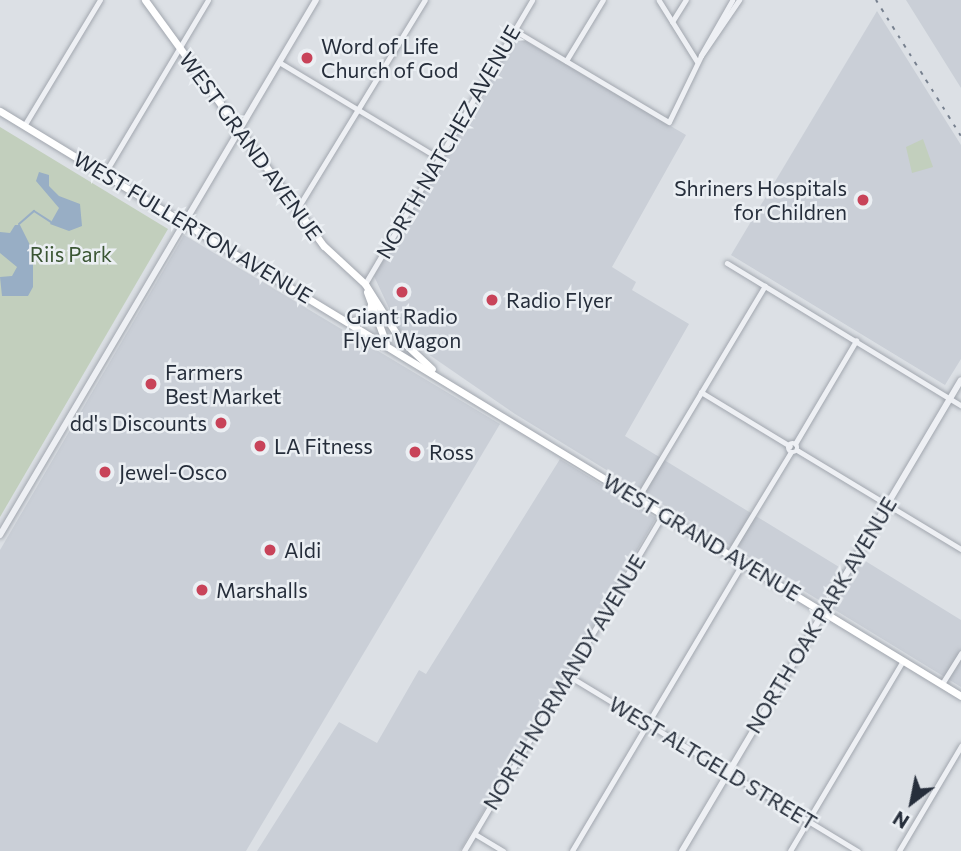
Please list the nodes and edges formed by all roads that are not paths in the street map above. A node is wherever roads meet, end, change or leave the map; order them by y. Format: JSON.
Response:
{"nodes":[{"id":1,"x":100,"y":0,"type":"edge"},
{"id":2,"x":145,"y":0,"type":"edge"},
{"id":3,"x":208,"y":0,"type":"edge"},
{"id":4,"x":316,"y":0,"type":"edge"},
{"id":5,"x":425,"y":0,"type":"edge"},
{"id":6,"x":532,"y":0,"type":"edge"},
{"id":7,"x":603,"y":0,"type":"edge"},
{"id":8,"x":659,"y":0,"type":"edge"},
{"id":9,"x":686,"y":0,"type":"edge"},
{"id":10,"x":733,"y":0,"type":"edge"},
{"id":11,"x":739,"y":0,"type":"edge"},
{"id":12,"x":673,"y":22,"type":"junction"},
{"id":13,"x":514,"y":30,"type":"junction"},
{"id":14,"x":180,"y":47,"type":"junction"},
{"id":15,"x":699,"y":58,"type":"junction"},
{"id":16,"x":566,"y":61,"type":"junction"},
{"id":17,"x":279,"y":62,"type":"junction"},
{"id":18,"x":359,"y":110,"type":"junction"},
{"id":19,"x":0,"y":111,"type":"edge"},
{"id":20,"x":24,"y":126,"type":"junction"},
{"id":21,"x":238,"y":130,"type":"junction"},
{"id":22,"x":439,"y":158,"type":"junction"},
{"id":23,"x":105,"y":173,"type":"junction"},
{"id":24,"x":296,"y":211,"type":"junction"},
{"id":25,"x":184,"y":221,"type":"junction"},
{"id":26,"x":727,"y":263,"type":"dead end"},
{"id":27,"x":365,"y":284,"type":"junction"},
{"id":28,"x":765,"y":286,"type":"junction"},
{"id":29,"x":371,"y":304,"type":"junction"},
{"id":30,"x":349,"y":322,"type":"junction"},
{"id":31,"x":856,"y":341,"type":"junction"},
{"id":32,"x":386,"y":344,"type":"junction"},
{"id":33,"x":443,"y":379,"type":"junction"},
{"id":34,"x":961,"y":380,"type":"edge"},
{"id":35,"x":701,"y":392,"type":"junction"},
{"id":36,"x":950,"y":398,"type":"junction"},
{"id":37,"x":961,"y":405,"type":"edge"},
{"id":38,"x":793,"y":448,"type":"junction"},
{"id":39,"x":638,"y":498,"type":"junction"},
{"id":40,"x":887,"y":504,"type":"junction"},
{"id":41,"x":663,"y":514,"type":"junction"},
{"id":42,"x":0,"y":535,"type":"edge"},
{"id":43,"x":961,"y":550,"type":"edge"},
{"id":44,"x":729,"y":554,"type":"junction"},
{"id":45,"x":743,"y":563,"type":"junction"},
{"id":46,"x":824,"y":611,"type":"junction"},
{"id":47,"x":961,"y":653,"type":"edge"},
{"id":48,"x":903,"y":660,"type":"junction"},
{"id":49,"x":569,"y":676,"type":"junction"},
{"id":50,"x":943,"y":684,"type":"junction"},
{"id":51,"x":961,"y":696,"type":"edge"},
{"id":52,"x":648,"y":724,"type":"junction"},
{"id":53,"x":961,"y":746,"type":"edge"},
{"id":54,"x":728,"y":772,"type":"junction"},
{"id":55,"x":808,"y":821,"type":"junction"},
{"id":56,"x":475,"y":834,"type":"junction"},
{"id":57,"x":464,"y":851,"type":"edge"},
{"id":58,"x":503,"y":851,"type":"edge"},
{"id":59,"x":572,"y":851,"type":"edge"},
{"id":60,"x":681,"y":851,"type":"edge"},
{"id":61,"x":790,"y":851,"type":"edge"},
{"id":62,"x":858,"y":851,"type":"edge"},
{"id":63,"x":899,"y":851,"type":"edge"}],
"edges":[{"from":1,"to":20,"type":"street"},
{"from":2,"to":14,"type":"main road","name":"WEST GRAND AVENUE"},
{"from":3,"to":14,"type":"street"},
{"from":4,"to":17,"type":"street"},
{"from":5,"to":18,"type":"street"},
{"from":6,"to":13,"type":"street","name":"NORTH NATCHEZ AVENUE"},
{"from":7,"to":16,"type":"street"},
{"from":8,"to":12,"type":"street"},
{"from":9,"to":12,"type":"street"},
{"from":10,"to":15,"type":"street"},
{"from":11,"to":15,"type":"street"},
{"from":12,"to":15,"type":"street"},
{"from":13,"to":16,"type":"street"},
{"from":13,"to":22,"type":"street","name":"NORTH NATCHEZ AVENUE"},
{"from":14,"to":21,"type":"main road","name":"WEST GRAND AVENUE"},
{"from":14,"to":23,"type":"street"},
{"from":15,"to":16,"type":"street"},
{"from":17,"to":18,"type":"street"},
{"from":17,"to":21,"type":"street"},
{"from":18,"to":22,"type":"street"},
{"from":18,"to":24,"type":"street"},
{"from":19,"to":20,"type":"main road","name":"WEST FULLERTON AVENUE"},
{"from":20,"to":23,"type":"main road","name":"WEST FULLERTON AVENUE"},
{"from":21,"to":24,"type":"main road","name":"WEST GRAND AVENUE"},
{"from":21,"to":25,"type":"street"},
{"from":22,"to":27,"type":"street","name":"NORTH NATCHEZ AVENUE"},
{"from":23,"to":25,"type":"main road","name":"WEST FULLERTON AVENUE"},
{"from":24,"to":27,"type":"main road","name":"WEST GRAND AVENUE"},
{"from":25,"to":30,"type":"main road","name":"WEST FULLERTON AVENUE"},
{"from":25,"to":42,"type":"street"},
{"from":26,"to":28,"type":"street"},
{"from":27,"to":29,"type":"main road","name":"WEST GRAND AVENUE"},
{"from":27,"to":33,"type":"main road","name":"WEST GRAND AVENUE"},
{"from":28,"to":31,"type":"street"},
{"from":28,"to":35,"type":"street"},
{"from":29,"to":30,"type":"main road"},
{"from":29,"to":32,"type":"main road","name":"WEST GRAND AVENUE"},
{"from":30,"to":32,"type":"main road","name":"WEST FULLERTON AVENUE"},
{"from":31,"to":36,"type":"street"},
{"from":31,"to":38,"type":"street"},
{"from":32,"to":33,"type":"main road","name":"WEST GRAND AVENUE"},
{"from":33,"to":39,"type":"main road","name":"WEST GRAND AVENUE"},
{"from":34,"to":36,"type":"street","name":"NORTH OAK PARK AVENUE"},
{"from":35,"to":38,"type":"street"},
{"from":35,"to":39,"type":"street"},
{"from":36,"to":37,"type":"street"},
{"from":36,"to":40,"type":"street","name":"NORTH OAK PARK AVENUE"},
{"from":38,"to":40,"type":"street"},
{"from":38,"to":44,"type":"street"},
{"from":39,"to":41,"type":"main road","name":"WEST GRAND AVENUE"},
{"from":40,"to":43,"type":"street"},
{"from":40,"to":46,"type":"street","name":"NORTH OAK PARK AVENUE"},
{"from":41,"to":44,"type":"main road","name":"WEST GRAND AVENUE"},
{"from":41,"to":49,"type":"street","name":"NORTH NORMANDY AVENUE"},
{"from":44,"to":45,"type":"main road","name":"WEST GRAND AVENUE"},
{"from":45,"to":46,"type":"main road","name":"WEST GRAND AVENUE"},
{"from":45,"to":52,"type":"street"},
{"from":46,"to":48,"type":"main road","name":"WEST GRAND AVENUE"},
{"from":46,"to":54,"type":"street","name":"NORTH OAK PARK AVENUE"},
{"from":47,"to":50,"type":"street"},
{"from":48,"to":50,"type":"main road","name":"WEST GRAND AVENUE"},
{"from":48,"to":55,"type":"street"},
{"from":49,"to":52,"type":"street","name":"WEST ALTGELD STREET"},
{"from":49,"to":56,"type":"street","name":"NORTH NORMANDY AVENUE"},
{"from":50,"to":51,"type":"main road","name":"WEST GRAND AVENUE"},
{"from":52,"to":54,"type":"street","name":"WEST ALTGELD STREET"},
{"from":52,"to":59,"type":"street"},
{"from":53,"to":63,"type":"street"},
{"from":54,"to":55,"type":"street","name":"WEST ALTGELD STREET"},
{"from":54,"to":60,"type":"street","name":"NORTH OAK PARK AVENUE"},
{"from":55,"to":61,"type":"street"},
{"from":55,"to":62,"type":"street","name":"WEST ALTGELD STREET"},
{"from":56,"to":57,"type":"street","name":"NORTH NORMANDY AVENUE"},
{"from":56,"to":58,"type":"street"}]}
